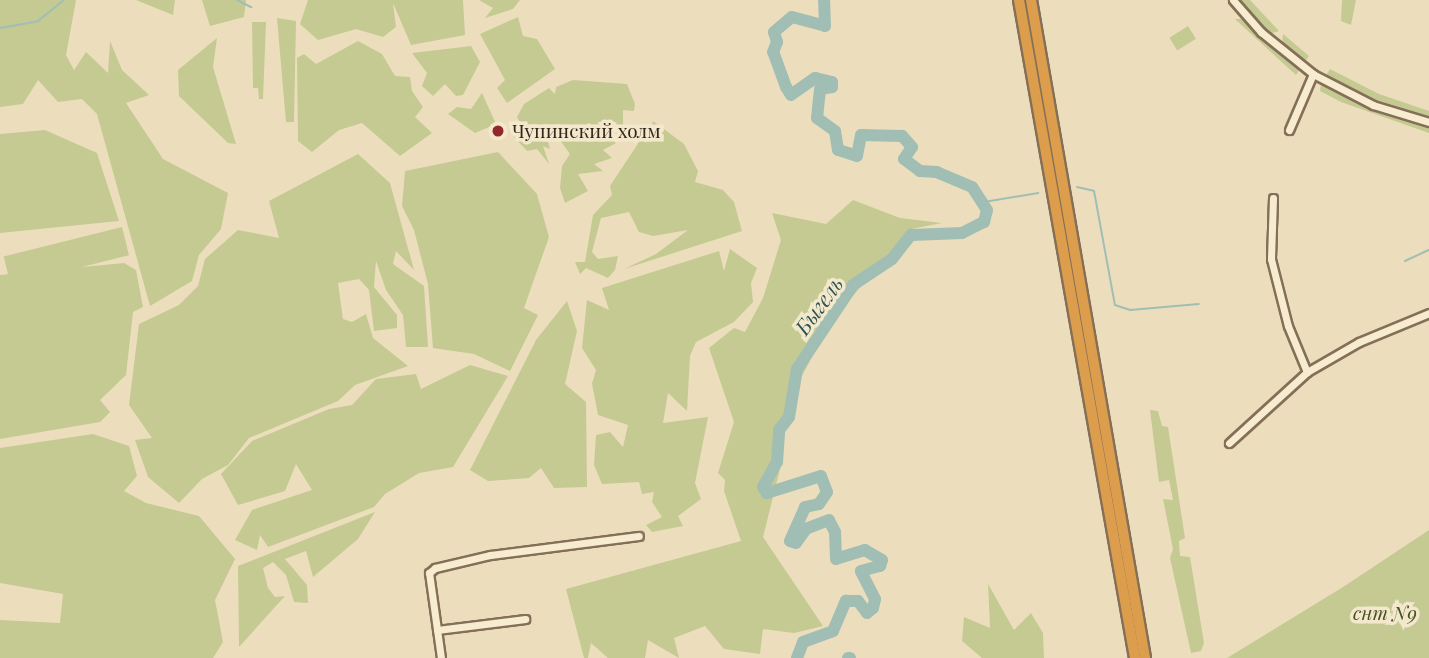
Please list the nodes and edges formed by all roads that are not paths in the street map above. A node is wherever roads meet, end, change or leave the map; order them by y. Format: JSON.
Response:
{"nodes":[{"id":1,"x":1019,"y":0,"type":"edge"},
{"id":2,"x":1031,"y":0,"type":"edge"},
{"id":3,"x":1233,"y":0,"type":"edge"},
{"id":4,"x":1313,"y":74,"type":"junction"},
{"id":5,"x":1429,"y":122,"type":"edge"},
{"id":6,"x":1289,"y":130,"type":"dead end"},
{"id":7,"x":1273,"y":198,"type":"dead end"},
{"id":8,"x":1429,"y":313,"type":"edge"},
{"id":9,"x":1307,"y":372,"type":"junction"},
{"id":10,"x":1230,"y":443,"type":"dead end"},
{"id":11,"x":639,"y":536,"type":"dead end"},
{"id":12,"x":525,"y":619,"type":"dead end"},
{"id":13,"x":437,"y":630,"type":"junction"},
{"id":14,"x":441,"y":658,"type":"edge"},
{"id":15,"x":1135,"y":658,"type":"edge"},
{"id":16,"x":1145,"y":658,"type":"edge"}],
"edges":[{"from":1,"to":15,"type":"highway"},
{"from":2,"to":16,"type":"highway"},
{"from":3,"to":4,"type":"street"},
{"from":4,"to":5,"type":"street"},
{"from":4,"to":6,"type":"street"},
{"from":7,"to":9,"type":"street"},
{"from":8,"to":9,"type":"street"},
{"from":9,"to":10,"type":"street"},
{"from":11,"to":13,"type":"street"},
{"from":12,"to":13,"type":"street"},
{"from":13,"to":14,"type":"street"}]}
